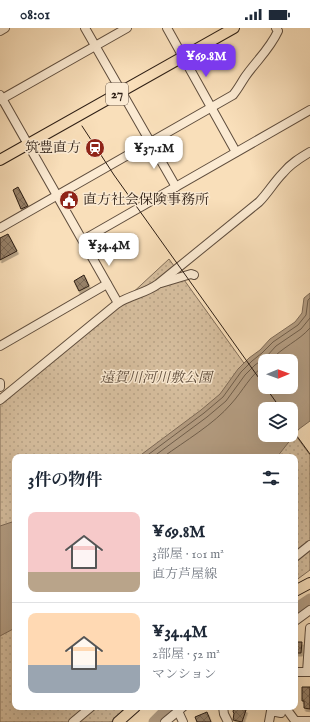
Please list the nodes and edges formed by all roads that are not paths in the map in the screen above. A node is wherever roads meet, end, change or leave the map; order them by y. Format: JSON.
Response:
{"nodes":[{"id":1,"x":5,"y":28,"type":"edge"},
{"id":2,"x":85,"y":28,"type":"edge"},
{"id":3,"x":127,"y":28,"type":"edge"},
{"id":4,"x":167,"y":28,"type":"edge"},
{"id":5,"x":234,"y":28,"type":"edge"},
{"id":6,"x":276,"y":28,"type":"edge"},
{"id":7,"x":0,"y":31,"type":"edge"},
{"id":8,"x":95,"y":46,"type":"junction"},
{"id":9,"x":183,"y":57,"type":"junction"},
{"id":10,"x":121,"y":92,"type":"junction"},
{"id":11,"x":1,"y":98,"type":"edge"},
{"id":12,"x":211,"y":108,"type":"junction"},
{"id":13,"x":310,"y":110,"type":"edge"},
{"id":14,"x":150,"y":143,"type":"junction"},
{"id":15,"x":28,"y":144,"type":"junction"},
{"id":16,"x":236,"y":152,"type":"junction"},
{"id":17,"x":310,"y":152,"type":"edge"},
{"id":18,"x":0,"y":160,"type":"edge"},
{"id":19,"x":176,"y":187,"type":"junction"},
{"id":20,"x":58,"y":196,"type":"junction"},
{"id":21,"x":0,"y":228,"type":"edge"},
{"id":22,"x":83,"y":240,"type":"junction"},
{"id":23,"x":194,"y":275,"type":"dead end"},
{"id":24,"x":108,"y":284,"type":"junction"},
{"id":25,"x":158,"y":284,"type":"junction"},
{"id":26,"x":118,"y":303,"type":"junction"},
{"id":27,"x":0,"y":346,"type":"edge"},
{"id":28,"x":0,"y":383,"type":"edge"},
{"id":29,"x":0,"y":387,"type":"edge"},
{"id":30,"x":0,"y":400,"type":"edge"},
{"id":31,"x":310,"y":545,"type":"edge"},
{"id":32,"x":298,"y":555,"type":"edge"},
{"id":33,"x":310,"y":583,"type":"edge"},
{"id":34,"x":298,"y":589,"type":"edge"},
{"id":35,"x":310,"y":610,"type":"edge"},
{"id":36,"x":298,"y":619,"type":"edge"},
{"id":37,"x":310,"y":628,"type":"edge"},
{"id":38,"x":298,"y":672,"type":"edge"},
{"id":39,"x":309,"y":672,"type":"edge"},
{"id":40,"x":87,"y":710,"type":"edge"},
{"id":41,"x":130,"y":710,"type":"edge"},
{"id":42,"x":176,"y":710,"type":"edge"},
{"id":43,"x":177,"y":710,"type":"edge"},
{"id":44,"x":180,"y":710,"type":"edge"},
{"id":45,"x":224,"y":710,"type":"edge"},
{"id":46,"x":282,"y":710,"type":"edge"},
{"id":47,"x":287,"y":710,"type":"edge"},
{"id":48,"x":310,"y":721,"type":"edge"},
{"id":49,"x":73,"y":722,"type":"edge"},
{"id":50,"x":118,"y":722,"type":"edge"},
{"id":51,"x":159,"y":722,"type":"edge"},
{"id":52,"x":165,"y":722,"type":"edge"},
{"id":53,"x":183,"y":722,"type":"edge"},
{"id":54,"x":228,"y":722,"type":"edge"},
{"id":55,"x":269,"y":722,"type":"edge"},
{"id":56,"x":296,"y":722,"type":"edge"}],
"edges":[{"from":1,"to":7,"type":"street"},
{"from":2,"to":8,"type":"street"},
{"from":3,"to":8,"type":"street"},
{"from":4,"to":9,"type":"street"},
{"from":5,"to":9,"type":"main road","number":"27"},
{"from":6,"to":12,"type":"street"},
{"from":8,"to":10,"type":"street"},
{"from":8,"to":11,"type":"street"},
{"from":9,"to":10,"type":"main road","number":"27"},
{"from":9,"to":12,"type":"street"},
{"from":10,"to":14,"type":"street"},
{"from":10,"to":15,"type":"main road","number":"27"},
{"from":11,"to":15,"type":"street"},
{"from":12,"to":14,"type":"street"},
{"from":12,"to":16,"type":"street"},
{"from":13,"to":16,"type":"street"},
{"from":14,"to":19,"type":"street"},
{"from":14,"to":20,"type":"street"},
{"from":15,"to":18,"type":"main road","number":"27"},
{"from":15,"to":20,"type":"street"},
{"from":16,"to":19,"type":"street"},
{"from":17,"to":25,"type":"street"},
{"from":19,"to":22,"type":"street"},
{"from":20,"to":21,"type":"street"},
{"from":20,"to":22,"type":"street"},
{"from":22,"to":24,"type":"street"},
{"from":23,"to":25,"type":"street"},
{"from":24,"to":26,"type":"street"},
{"from":24,"to":27,"type":"street"},
{"from":25,"to":26,"type":"street"},
{"from":26,"to":30,"type":"street"},
{"from":28,"to":29,"type":"street"},
{"from":31,"to":32,"type":"street"},
{"from":33,"to":34,"type":"main road"},
{"from":35,"to":36,"type":"street"},
{"from":37,"to":39,"type":"street"},
{"from":38,"to":39,"type":"street"},
{"from":40,"to":49,"type":"street"},
{"from":41,"to":50,"type":"main road"},
{"from":42,"to":51,"type":"street"},
{"from":43,"to":52,"type":"street"},
{"from":44,"to":53,"type":"street"},
{"from":45,"to":54,"type":"street"},
{"from":46,"to":55,"type":"street"},
{"from":47,"to":56,"type":"street"},
{"from":48,"to":56,"type":"street"}]}
